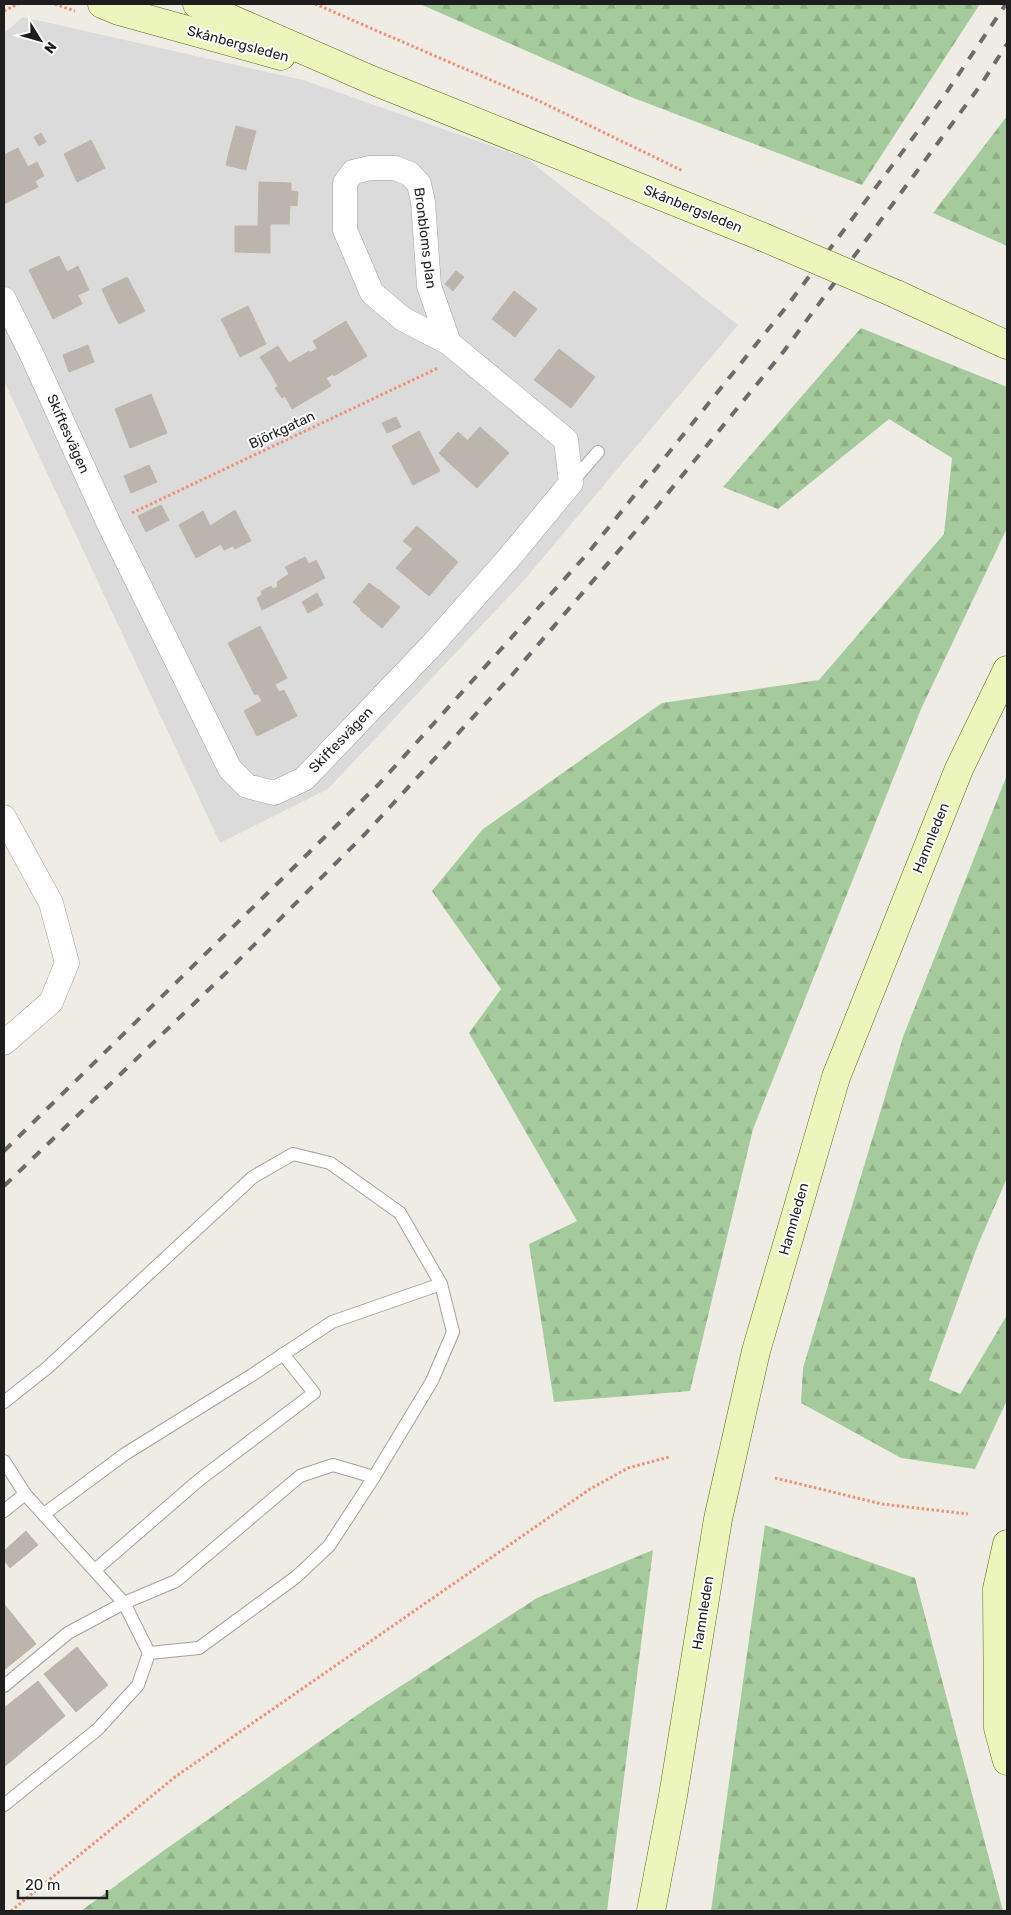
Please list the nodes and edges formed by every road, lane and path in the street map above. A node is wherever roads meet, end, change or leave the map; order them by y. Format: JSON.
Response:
{"nodes":[{"id":1,"x":18,"y":4,"type":"edge"},
{"id":2,"x":102,"y":4,"type":"edge"},
{"id":3,"x":197,"y":4,"type":"edge"},
{"id":4,"x":315,"y":4,"type":"edge"},
{"id":5,"x":4,"y":11,"type":"edge"},
{"id":6,"x":374,"y":81,"type":"junction"},
{"id":7,"x":684,"y":172,"type":"dead end"},
{"id":8,"x":4,"y":299,"type":"edge"},
{"id":9,"x":1007,"y":345,"type":"edge"},
{"id":10,"x":456,"y":350,"type":"junction"},
{"id":11,"x":598,"y":452,"type":"dead end"},
{"id":12,"x":571,"y":483,"type":"junction"},
{"id":13,"x":109,"y":524,"type":"junction"},
{"id":14,"x":1007,"y":670,"type":"edge"},
{"id":15,"x":4,"y":817,"type":"edge"},
{"id":16,"x":4,"y":1040,"type":"edge"},
{"id":17,"x":441,"y":1284,"type":"junction"},
{"id":18,"x":283,"y":1354,"type":"junction"},
{"id":19,"x":4,"y":1402,"type":"edge"},
{"id":20,"x":669,"y":1456,"type":"dead end"},
{"id":21,"x":4,"y":1461,"type":"edge"},
{"id":22,"x":374,"y":1477,"type":"junction"},
{"id":23,"x":774,"y":1478,"type":"dead end"},
{"id":24,"x":25,"y":1494,"type":"junction"},
{"id":25,"x":4,"y":1511,"type":"edge"},
{"id":26,"x":44,"y":1514,"type":"junction"},
{"id":27,"x":968,"y":1514,"type":"dead end"},
{"id":28,"x":1007,"y":1544,"type":"edge"},
{"id":29,"x":95,"y":1570,"type":"junction"},
{"id":30,"x":124,"y":1603,"type":"junction"},
{"id":31,"x":149,"y":1653,"type":"junction"},
{"id":32,"x":4,"y":1686,"type":"edge"},
{"id":33,"x":1007,"y":1761,"type":"edge"},
{"id":34,"x":673,"y":1796,"type":"junction"},
{"id":35,"x":4,"y":1805,"type":"edge"},
{"id":36,"x":11,"y":1911,"type":"edge"},
{"id":37,"x":651,"y":1911,"type":"edge"},
{"id":38,"x":667,"y":1911,"type":"edge"}],
"edges":[{"from":1,"to":5,"type":"path"},
{"from":2,"to":6,"type":"main road","name":"Skånbergsleden"},
{"from":3,"to":6,"type":"main road","name":"Skånbergsleden"},
{"from":4,"to":7,"type":"path"},
{"from":6,"to":9,"type":"main road","name":"Skånbergsleden","bridge":true},
{"from":8,"to":13,"type":"street","name":"Skiftesvägen"},
{"from":10,"to":10,"type":"street","name":"Bronbloms plan"},
{"from":10,"to":12,"type":"street"},
{"from":10,"to":13,"type":"path","name":"Björkgatan"},
{"from":11,"to":12,"type":"lane"},
{"from":12,"to":13,"type":"street","name":"Skiftesvägen"},
{"from":14,"to":34,"type":"main road","name":"Hamnleden"},
{"from":15,"to":16,"type":"street"},
{"from":17,"to":18,"type":"lane"},
{"from":17,"to":19,"type":"lane"},
{"from":17,"to":22,"type":"lane"},
{"from":18,"to":26,"type":"lane"},
{"from":18,"to":29,"type":"lane"},
{"from":20,"to":36,"type":"path"},
{"from":21,"to":24,"type":"lane"},
{"from":22,"to":30,"type":"lane"},
{"from":22,"to":31,"type":"lane"},
{"from":23,"to":27,"type":"path"},
{"from":24,"to":25,"type":"lane"},
{"from":24,"to":26,"type":"lane"},
{"from":26,"to":29,"type":"lane"},
{"from":28,"to":33,"type":"main road"},
{"from":29,"to":30,"type":"lane"},
{"from":30,"to":31,"type":"lane"},
{"from":30,"to":32,"type":"lane"},
{"from":31,"to":35,"type":"lane"},
{"from":34,"to":37,"type":"main road","name":"Hamnleden"},
{"from":34,"to":38,"type":"main road","name":"Hamnleden"}]}
